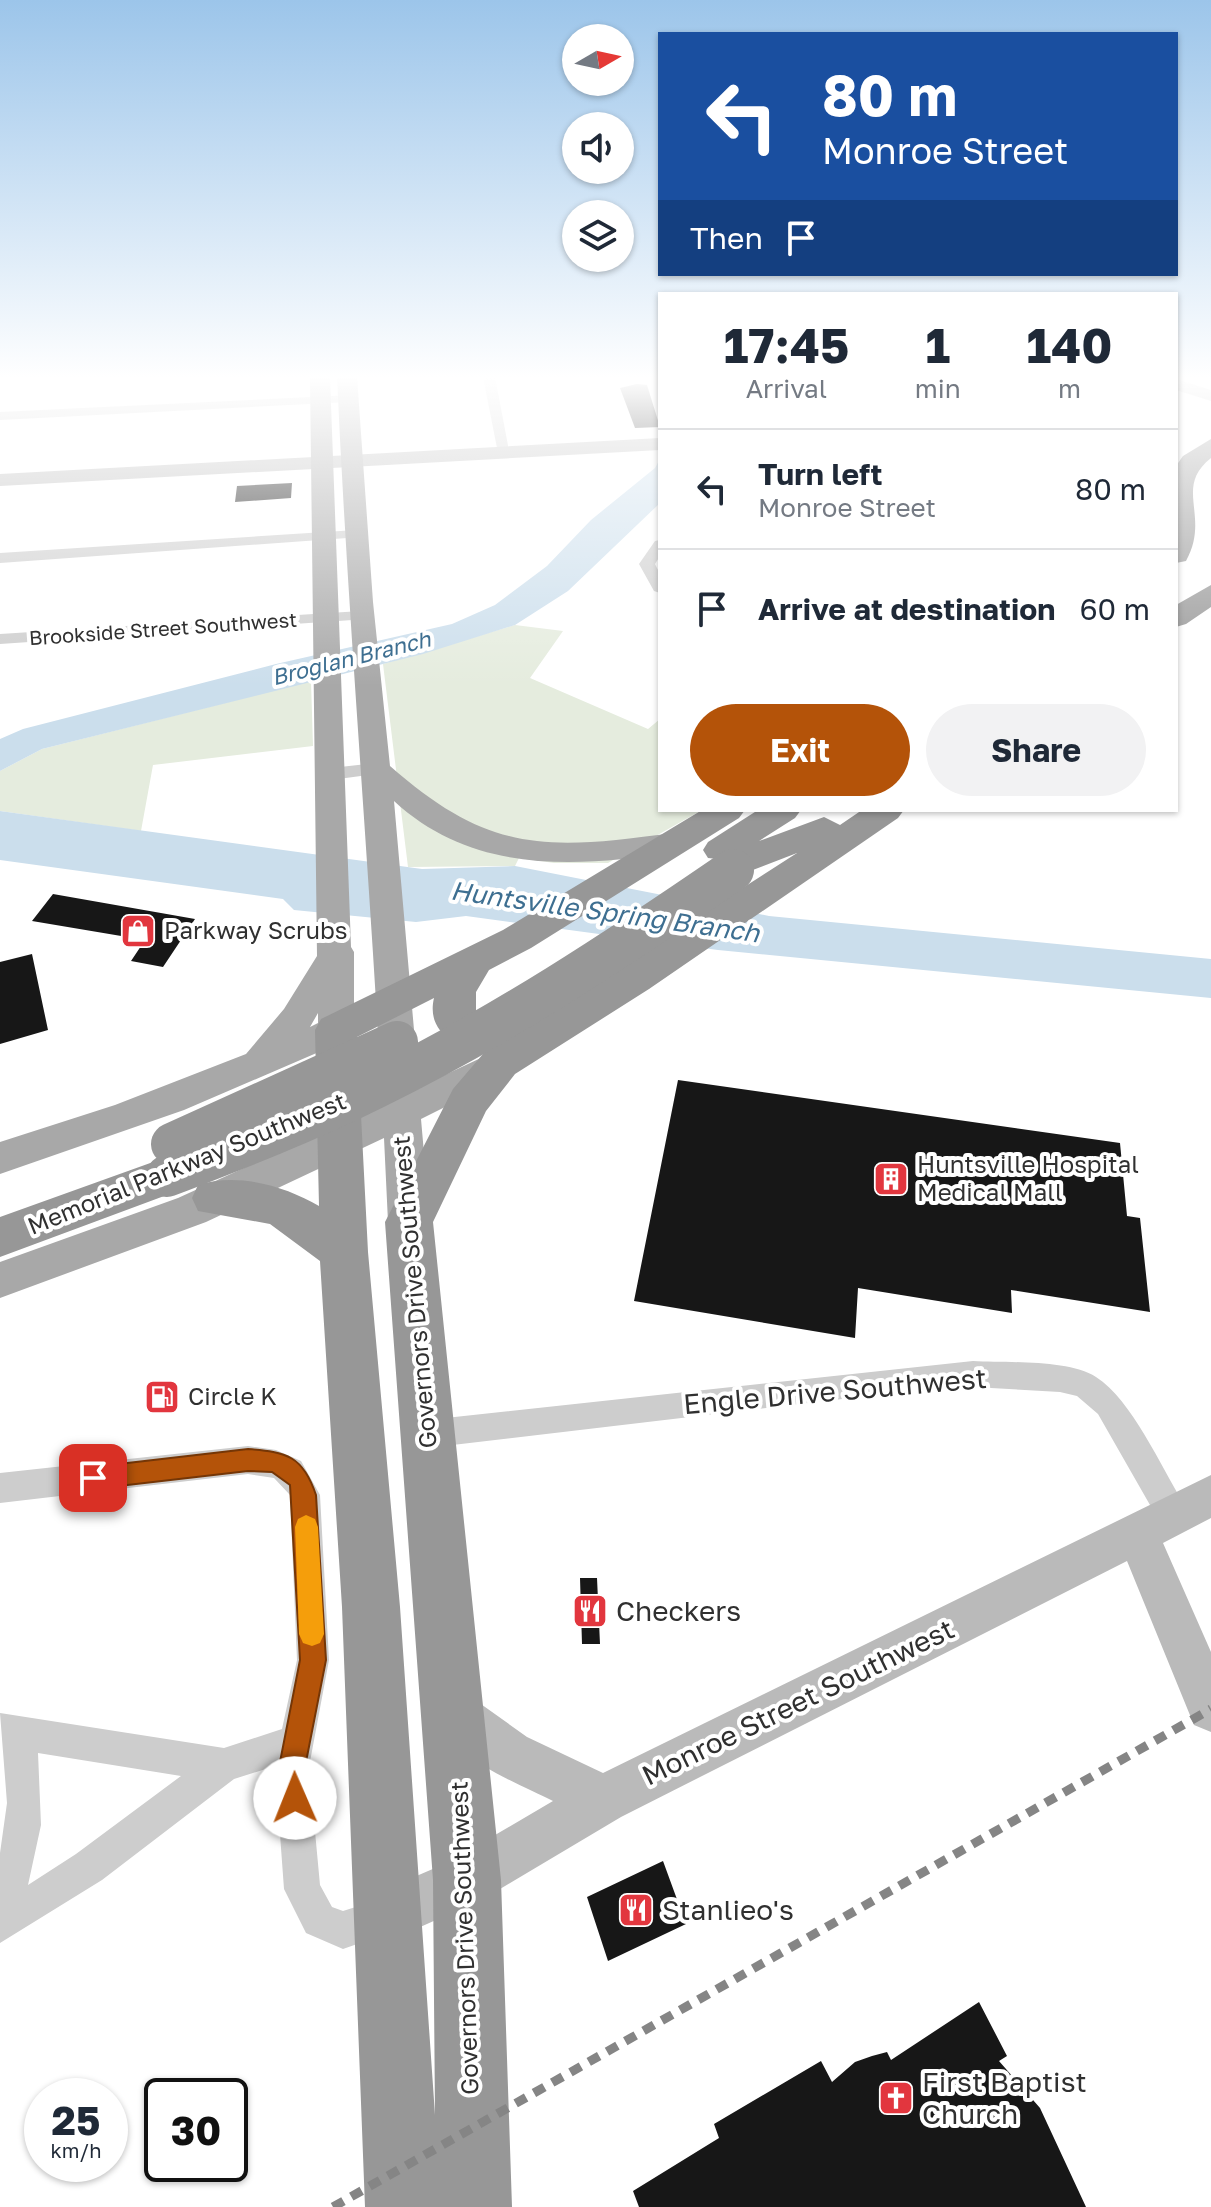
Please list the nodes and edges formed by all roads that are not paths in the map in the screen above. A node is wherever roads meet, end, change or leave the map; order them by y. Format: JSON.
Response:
{"nodes":[{"id":1,"x":322,"y":480,"type":"edge"},
{"id":2,"x":352,"y":480,"type":"edge"},
{"id":3,"x":1184,"y":480,"type":"edge"},
{"id":4,"x":356,"y":534,"type":"junction"},
{"id":5,"x":323,"y":537,"type":"junction"},
{"id":6,"x":658,"y":547,"type":"edge"},
{"id":7,"x":0,"y":558,"type":"edge"},
{"id":8,"x":1194,"y":576,"type":"edge"},
{"id":9,"x":658,"y":584,"type":"edge"},
{"id":10,"x":1178,"y":599,"type":"edge"},
{"id":11,"x":1178,"y":613,"type":"edge"},
{"id":12,"x":1211,"y":616,"type":"edge"},
{"id":13,"x":326,"y":618,"type":"junction"},
{"id":14,"x":362,"y":630,"type":"junction"},
{"id":15,"x":1178,"y":630,"type":"edge"},
{"id":16,"x":0,"y":639,"type":"edge"},
{"id":17,"x":376,"y":769,"type":"junction"},
{"id":18,"x":331,"y":774,"type":"junction"},
{"id":19,"x":724,"y":812,"type":"edge"},
{"id":20,"x":782,"y":812,"type":"edge"},
{"id":21,"x":819,"y":812,"type":"edge"},
{"id":22,"x":861,"y":812,"type":"edge"},
{"id":23,"x":881,"y":812,"type":"edge"},
{"id":24,"x":673,"y":843,"type":"junction"},
{"id":25,"x":741,"y":868,"type":"junction"},
{"id":26,"x":337,"y":952,"type":"junction"},
{"id":27,"x":475,"y":960,"type":"junction"},
{"id":28,"x":395,"y":1003,"type":"junction"},
{"id":29,"x":336,"y":1030,"type":"junction"},
{"id":30,"x":546,"y":1036,"type":"junction"},
{"id":31,"x":500,"y":1063,"type":"junction"},
{"id":32,"x":254,"y":1069,"type":"junction"},
{"id":33,"x":213,"y":1084,"type":"junction"},
{"id":34,"x":400,"y":1114,"type":"junction"},
{"id":35,"x":340,"y":1145,"type":"junction"},
{"id":36,"x":0,"y":1158,"type":"edge"},
{"id":37,"x":164,"y":1162,"type":"junction"},
{"id":38,"x":233,"y":1191,"type":"junction"},
{"id":39,"x":0,"y":1206,"type":"edge"},
{"id":40,"x":409,"y":1222,"type":"junction"},
{"id":41,"x":0,"y":1237,"type":"edge"},
{"id":42,"x":344,"y":1252,"type":"junction"},
{"id":43,"x":0,"y":1280,"type":"edge"},
{"id":44,"x":427,"y":1434,"type":"junction"},
{"id":45,"x":0,"y":1488,"type":"edge"},
{"id":46,"x":1174,"y":1515,"type":"edge"},
{"id":47,"x":1211,"y":1708,"type":"edge"},
{"id":48,"x":454,"y":1714,"type":"junction"},
{"id":49,"x":9,"y":1731,"type":"edge"},
{"id":50,"x":298,"y":1741,"type":"junction"},
{"id":51,"x":224,"y":1765,"type":"junction"},
{"id":52,"x":603,"y":1799,"type":"junction"},
{"id":53,"x":467,"y":1880,"type":"junction"},
{"id":54,"x":0,"y":1915,"type":"edge"},
{"id":55,"x":389,"y":1915,"type":"junction"},
{"id":56,"x":0,"y":1924,"type":"edge"},
{"id":57,"x":403,"y":2207,"type":"edge"},
{"id":58,"x":474,"y":2207,"type":"edge"}],
"edges":[{"from":1,"to":5,"type":"main road"},
{"from":2,"to":4,"type":"main road","name":"Governors Drive Southwest"},
{"from":3,"to":8,"type":"highway"},
{"from":4,"to":5,"type":"street"},
{"from":4,"to":14,"type":"main road","name":"Governors Drive Southwest"},
{"from":5,"to":7,"type":"street"},
{"from":5,"to":13,"type":"main road"},
{"from":6,"to":9,"type":"street"},
{"from":8,"to":10,"type":"highway"},
{"from":8,"to":11,"type":"highway"},
{"from":12,"to":15,"type":"highway"},
{"from":13,"to":14,"type":"street","name":"Brookside Street Southwest"},
{"from":13,"to":16,"type":"street","name":"Brookside Street Southwest"},
{"from":13,"to":18,"type":"main road"},
{"from":14,"to":17,"type":"main road","name":"Governors Drive Southwest"},
{"from":17,"to":18,"type":"street"},
{"from":17,"to":24,"type":"main road"},
{"from":17,"to":28,"type":"main road","name":"Governors Drive Southwest"},
{"from":18,"to":26,"type":"main road"},
{"from":19,"to":24,"type":"highway"},
{"from":20,"to":25,"type":"highway","name":"Memorial Parkway Southwest"},
{"from":21,"to":25,"type":"highway","name":"Memorial Parkway Southwest"},
{"from":22,"to":25,"type":"highway"},
{"from":23,"to":25,"type":"highway"},
{"from":24,"to":27,"type":"highway"},
{"from":25,"to":30,"type":"highway"},
{"from":25,"to":37,"type":"highway","name":"Memorial Parkway Southwest","bridge":true},
{"from":26,"to":29,"type":"main road"},
{"from":26,"to":32,"type":"main road"},
{"from":27,"to":28,"type":"highway"},
{"from":27,"to":30,"type":"highway"},
{"from":28,"to":29,"type":"highway"},
{"from":28,"to":34,"type":"main road","name":"Governors Drive Southwest"},
{"from":29,"to":32,"type":"main road"},
{"from":29,"to":35,"type":"highway"},
{"from":30,"to":31,"type":"highway"},
{"from":31,"to":34,"type":"main road","name":"Memorial Parkway Southwest"},
{"from":31,"to":40,"type":"highway"},
{"from":32,"to":33,"type":"main road"},
{"from":33,"to":36,"type":"main road"},
{"from":33,"to":38,"type":"main road"},
{"from":34,"to":35,"type":"main road","name":"Memorial Parkway Southwest"},
{"from":34,"to":40,"type":"main road","name":"Governors Drive Southwest"},
{"from":35,"to":38,"type":"main road","name":"Memorial Parkway Southwest"},
{"from":35,"to":42,"type":"highway"},
{"from":37,"to":39,"type":"highway","name":"Memorial Parkway Southwest"},
{"from":37,"to":41,"type":"highway","name":"Memorial Parkway Southwest"},
{"from":38,"to":42,"type":"highway"},
{"from":38,"to":43,"type":"main road","name":"Memorial Parkway Southwest"},
{"from":40,"to":44,"type":"highway","name":"Governors Drive Southwest"},
{"from":42,"to":55,"type":"highway"},
{"from":44,"to":46,"type":"street","name":"Engle Drive Southwest"},
{"from":44,"to":48,"type":"highway","name":"Governors Drive Southwest"},
{"from":45,"to":50,"type":"street"},
{"from":46,"to":47,"type":"street"},
{"from":46,"to":52,"type":"street","name":"Monroe Street Southwest"},
{"from":48,"to":52,"type":"street"},
{"from":48,"to":53,"type":"highway","name":"Governors Drive Southwest"},
{"from":49,"to":51,"type":"street"},
{"from":49,"to":54,"type":"street"},
{"from":50,"to":51,"type":"street"},
{"from":50,"to":55,"type":"street"},
{"from":51,"to":56,"type":"street"},
{"from":52,"to":53,"type":"street","name":"Monroe Street Southwest"},
{"from":53,"to":55,"type":"street","name":"Monroe Street Southwest"},
{"from":53,"to":58,"type":"highway","name":"Governors Drive Southwest"},
{"from":55,"to":57,"type":"highway"}]}
